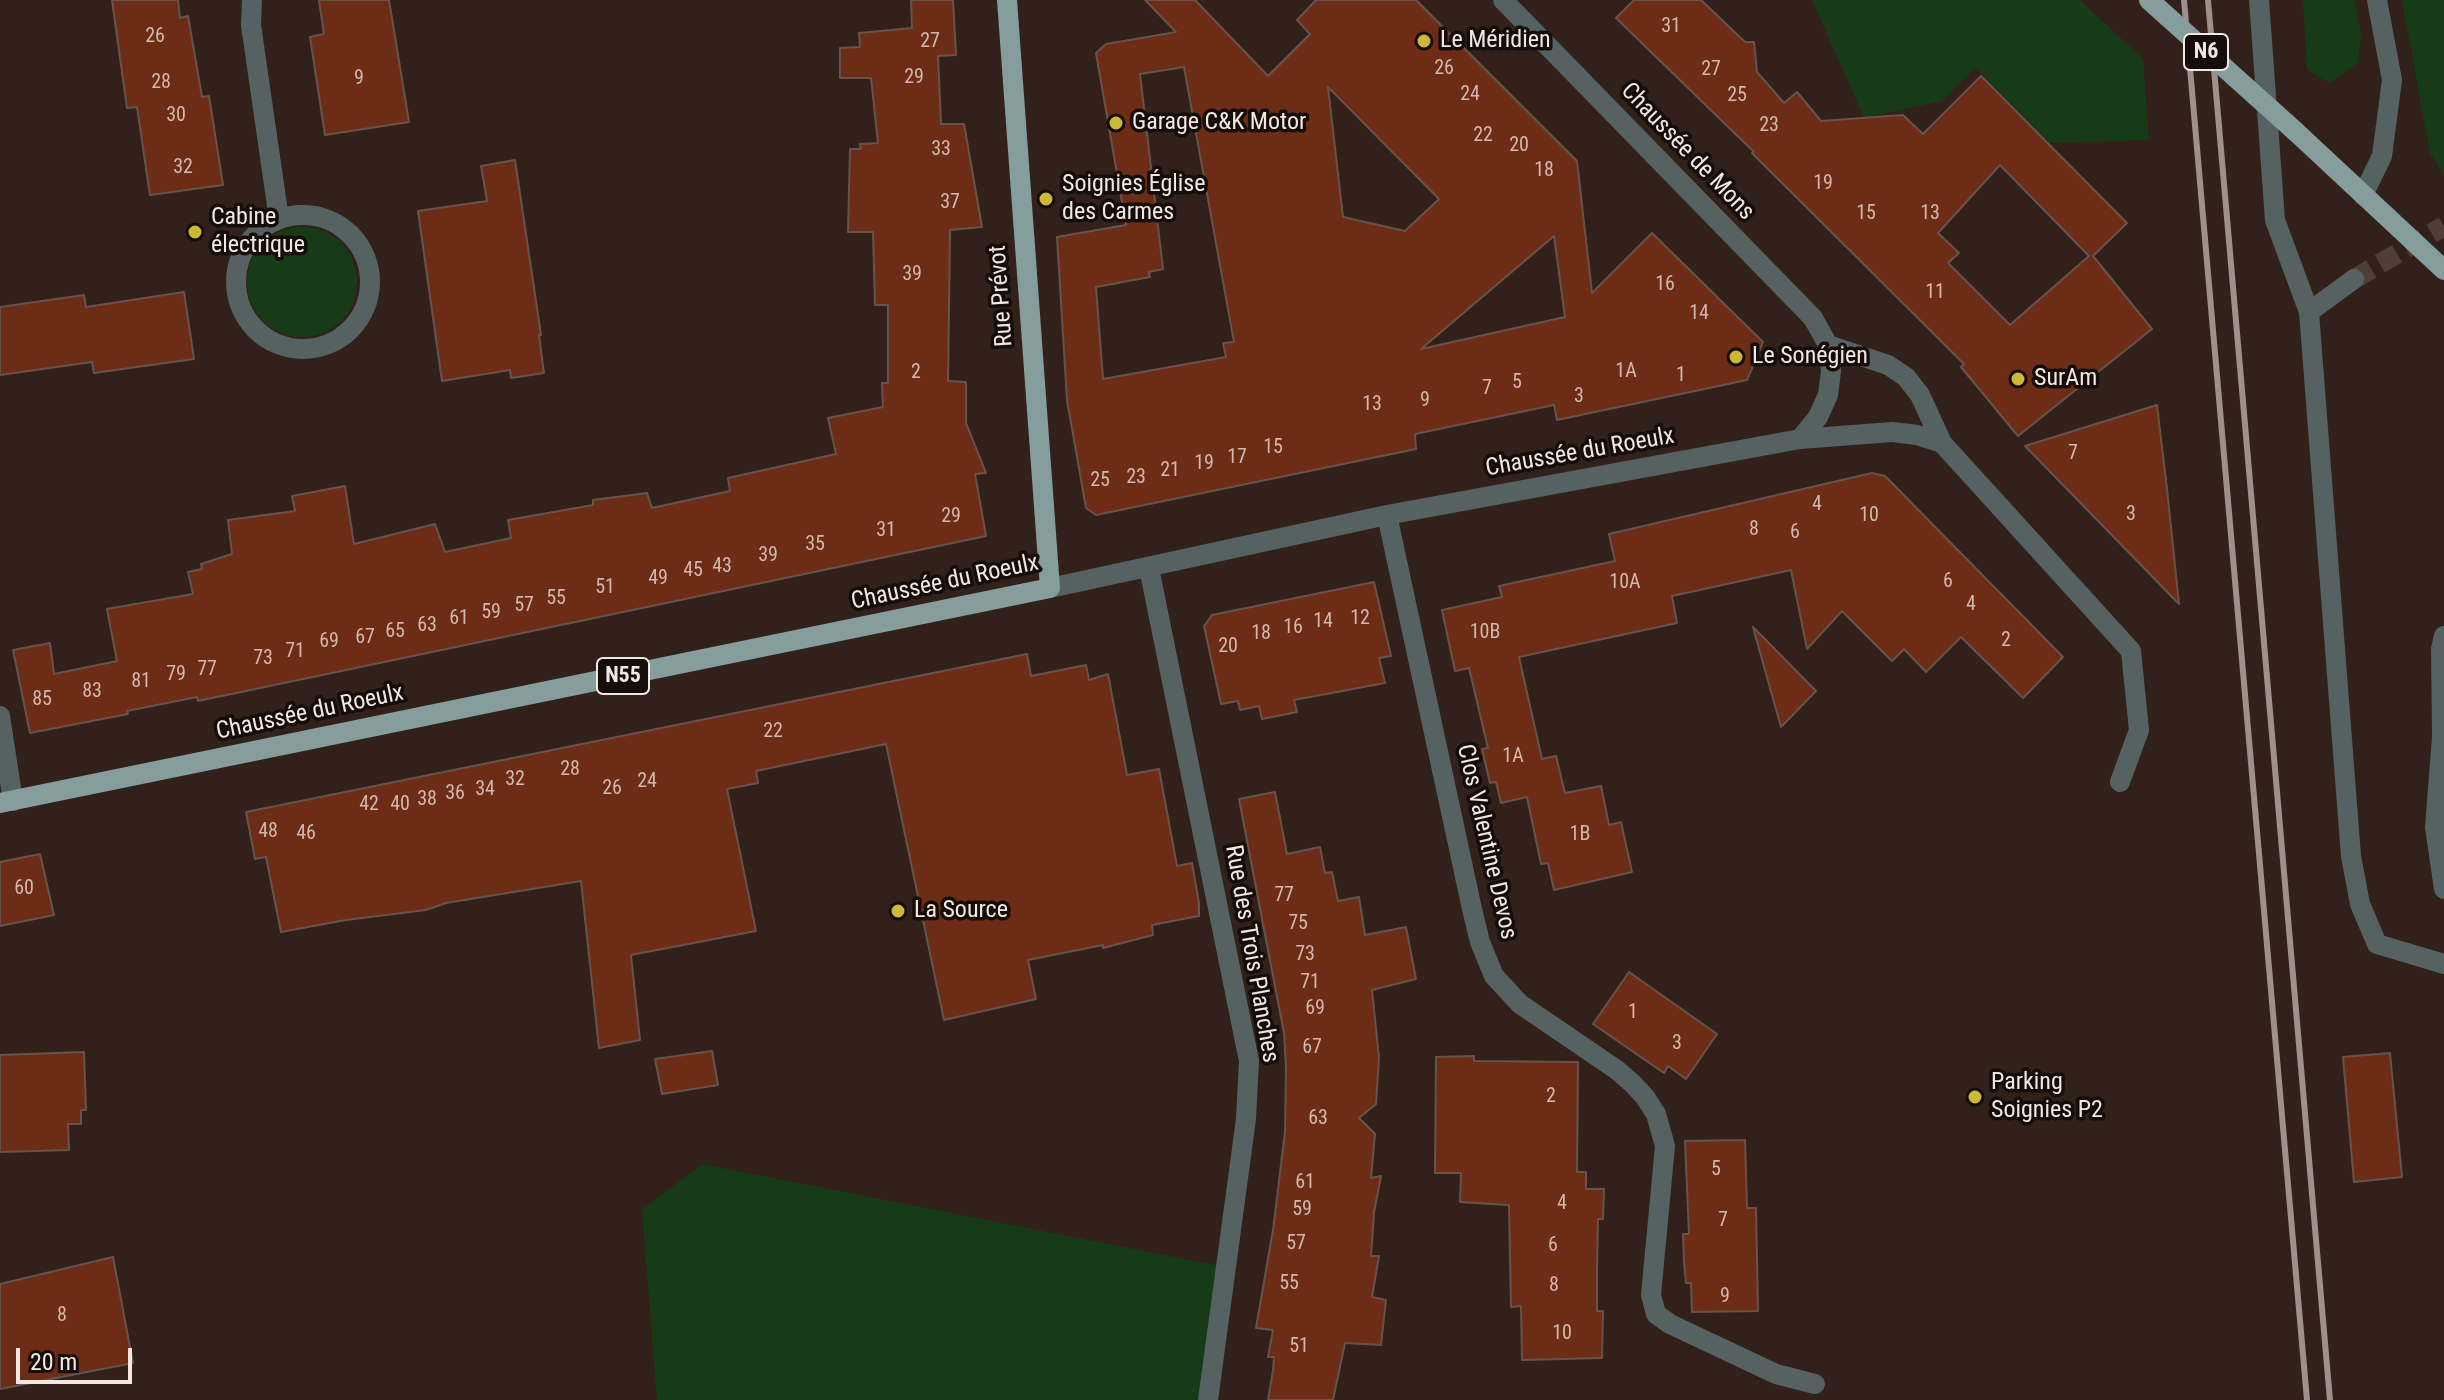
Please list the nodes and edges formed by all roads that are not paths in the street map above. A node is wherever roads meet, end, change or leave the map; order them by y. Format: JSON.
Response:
{"nodes":[{"id":1,"x":252,"y":0,"type":"edge"},
{"id":2,"x":1007,"y":0,"type":"edge"},
{"id":3,"x":1503,"y":0,"type":"edge"},
{"id":4,"x":2149,"y":0,"type":"edge"},
{"id":5,"x":2259,"y":0,"type":"edge"},
{"id":6,"x":2377,"y":0,"type":"edge"},
{"id":7,"x":2363,"y":195,"type":"junction"},
{"id":8,"x":279,"y":219,"type":"junction"},
{"id":9,"x":2444,"y":270,"type":"edge"},
{"id":10,"x":2354,"y":279,"type":"tunnel mouth"},
{"id":11,"x":2309,"y":312,"type":"junction"},
{"id":12,"x":1828,"y":345,"type":"junction"},
{"id":13,"x":1800,"y":439,"type":"junction"},
{"id":14,"x":1942,"y":443,"type":"junction"},
{"id":15,"x":1387,"y":515,"type":"junction"},
{"id":16,"x":1149,"y":568,"type":"junction"},
{"id":17,"x":1050,"y":588,"type":"junction"},
{"id":18,"x":2444,"y":636,"type":"edge"},
{"id":19,"x":0,"y":716,"type":"edge"},
{"id":20,"x":2443,"y":735,"type":"edge"},
{"id":21,"x":2120,"y":782,"type":"dead end"},
{"id":22,"x":6,"y":802,"type":"edge"},
{"id":23,"x":2444,"y":889,"type":"edge"},
{"id":24,"x":2444,"y":964,"type":"edge"},
{"id":25,"x":1815,"y":1384,"type":"dead end"},
{"id":26,"x":1208,"y":1400,"type":"edge"}],
"edges":[{"from":1,"to":8,"type":"street"},
{"from":2,"to":17,"type":"main road","name":"Rue Prévot"},
{"from":3,"to":12,"type":"street","name":"Chaussée de Mons"},
{"from":4,"to":7,"type":"main road","number":"N6","bridge":true},
{"from":5,"to":11,"type":"street"},
{"from":6,"to":7,"type":"street"},
{"from":7,"to":9,"type":"main road","number":"N6"},
{"from":8,"to":8,"type":"street"},
{"from":10,"to":11,"type":"street"},
{"from":11,"to":24,"type":"street"},
{"from":12,"to":13,"type":"street"},
{"from":12,"to":14,"type":"street"},
{"from":13,"to":14,"type":"street","name":"Chaussée du Roeulx"},
{"from":13,"to":15,"type":"street","name":"Chaussée du Roeulx"},
{"from":14,"to":21,"type":"street"},
{"from":15,"to":16,"type":"street","name":"Chaussée du Roeulx"},
{"from":15,"to":25,"type":"street","name":"Clos Valentine Devos"},
{"from":16,"to":17,"type":"street","name":"Chaussée du Roeulx"},
{"from":16,"to":26,"type":"street","name":"Rue des Trois Planches"},
{"from":17,"to":22,"type":"main road","name":"Chaussée du Roeulx","number":"N55"},
{"from":18,"to":20,"type":"street"},
{"from":19,"to":22,"type":"street"},
{"from":20,"to":23,"type":"street"}]}
